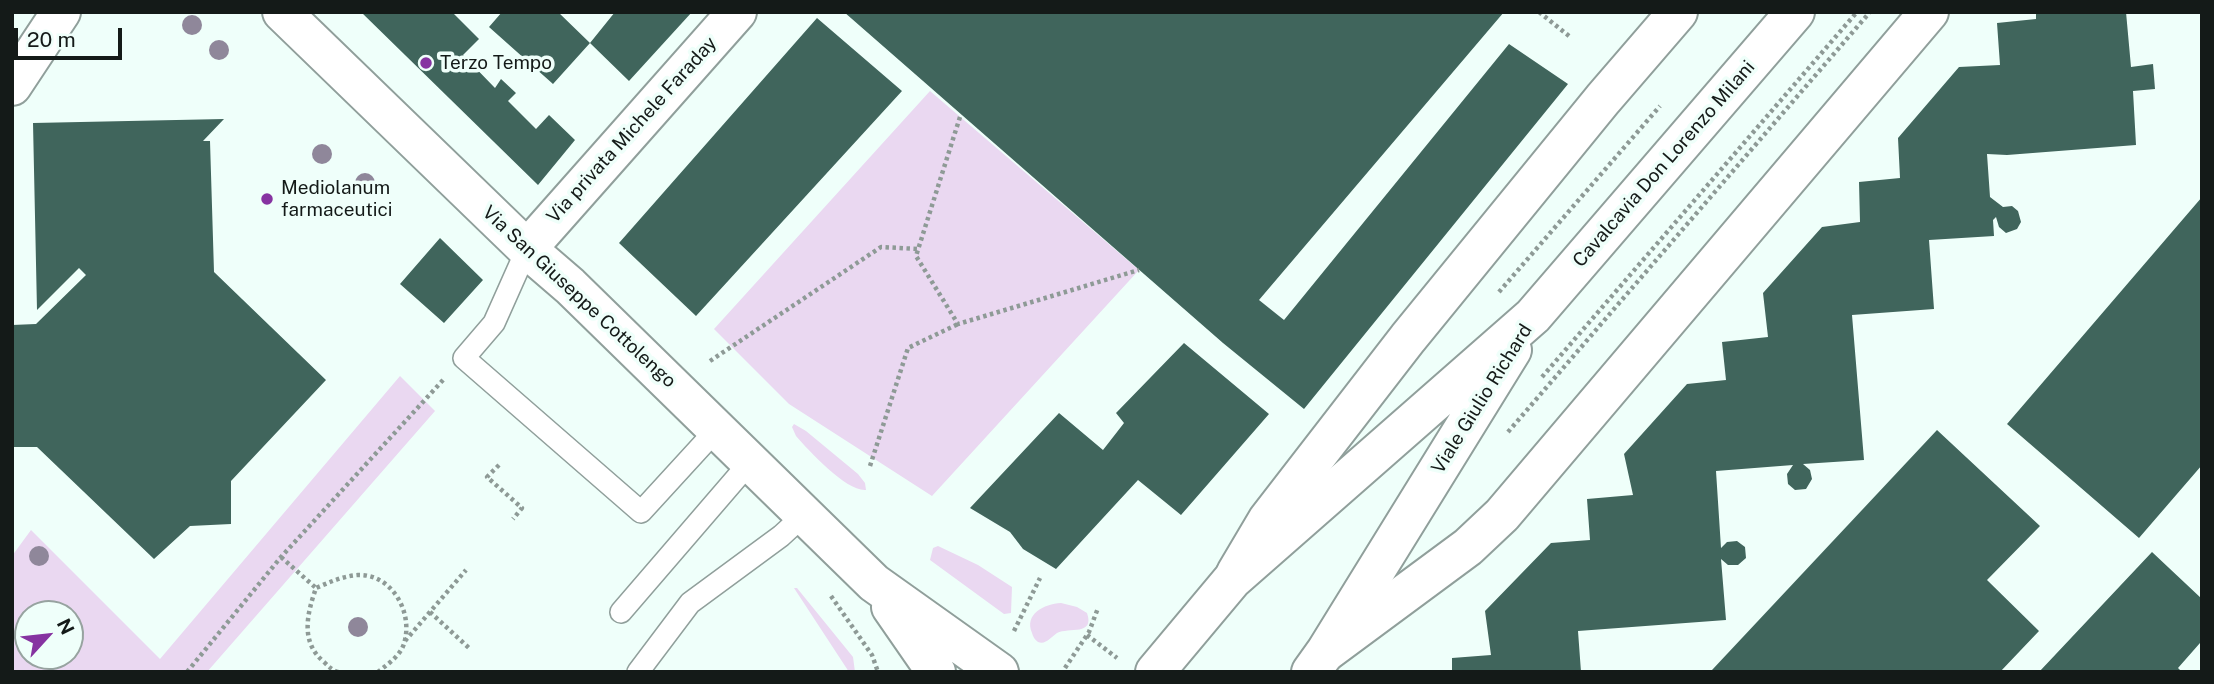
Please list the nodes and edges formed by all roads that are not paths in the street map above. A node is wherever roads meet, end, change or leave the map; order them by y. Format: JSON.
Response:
{"nodes":[{"id":1,"x":61,"y":12,"type":"edge"},
{"id":2,"x":282,"y":12,"type":"edge"},
{"id":3,"x":737,"y":12,"type":"edge"},
{"id":4,"x":1678,"y":12,"type":"edge"},
{"id":5,"x":1795,"y":12,"type":"edge"},
{"id":6,"x":1929,"y":12,"type":"edge"},
{"id":7,"x":12,"y":86,"type":"edge"},
{"id":8,"x":527,"y":249,"type":"junction"},
{"id":9,"x":1534,"y":316,"type":"junction"},
{"id":10,"x":717,"y":429,"type":"junction"},
{"id":11,"x":751,"y":461,"type":"junction"},
{"id":12,"x":805,"y":514,"type":"junction"},
{"id":13,"x":1232,"y":580,"type":"junction"},
{"id":14,"x":874,"y":583,"type":"junction"},
{"id":15,"x":621,"y":611,"type":"dead end"},
{"id":16,"x":1321,"y":665,"type":"edge"},
{"id":17,"x":638,"y":672,"type":"edge"},
{"id":18,"x":936,"y":672,"type":"edge"},
{"id":19,"x":999,"y":672,"type":"edge"},
{"id":20,"x":1155,"y":672,"type":"edge"}],
"edges":[{"from":1,"to":7,"type":"street"},
{"from":2,"to":8,"type":"street","name":"Via San Giuseppe Cottolengo"},
{"from":3,"to":8,"type":"street","name":"Via privata Michele Faraday"},
{"from":4,"to":13,"type":"street"},
{"from":5,"to":9,"type":"street","name":"Cavalcavia Don Lorenzo Milani"},
{"from":6,"to":16,"type":"street","name":"Viale Giulio Richard"},
{"from":8,"to":10,"type":"street","name":"Via San Giuseppe Cottolengo"},
{"from":8,"to":10,"type":"lane"},
{"from":9,"to":13,"type":"street","name":"Viale Giulio Richard"},
{"from":9,"to":16,"type":"street","name":"Viale Giulio Richard"},
{"from":10,"to":11,"type":"street","name":"Via San Giuseppe Cottolengo"},
{"from":11,"to":12,"type":"street","name":"Via San Giuseppe Cottolengo"},
{"from":11,"to":15,"type":"lane"},
{"from":12,"to":14,"type":"street","name":"Via San Giuseppe Cottolengo"},
{"from":12,"to":17,"type":"lane"},
{"from":13,"to":20,"type":"street"},
{"from":14,"to":18,"type":"street"},
{"from":14,"to":19,"type":"street"}]}
